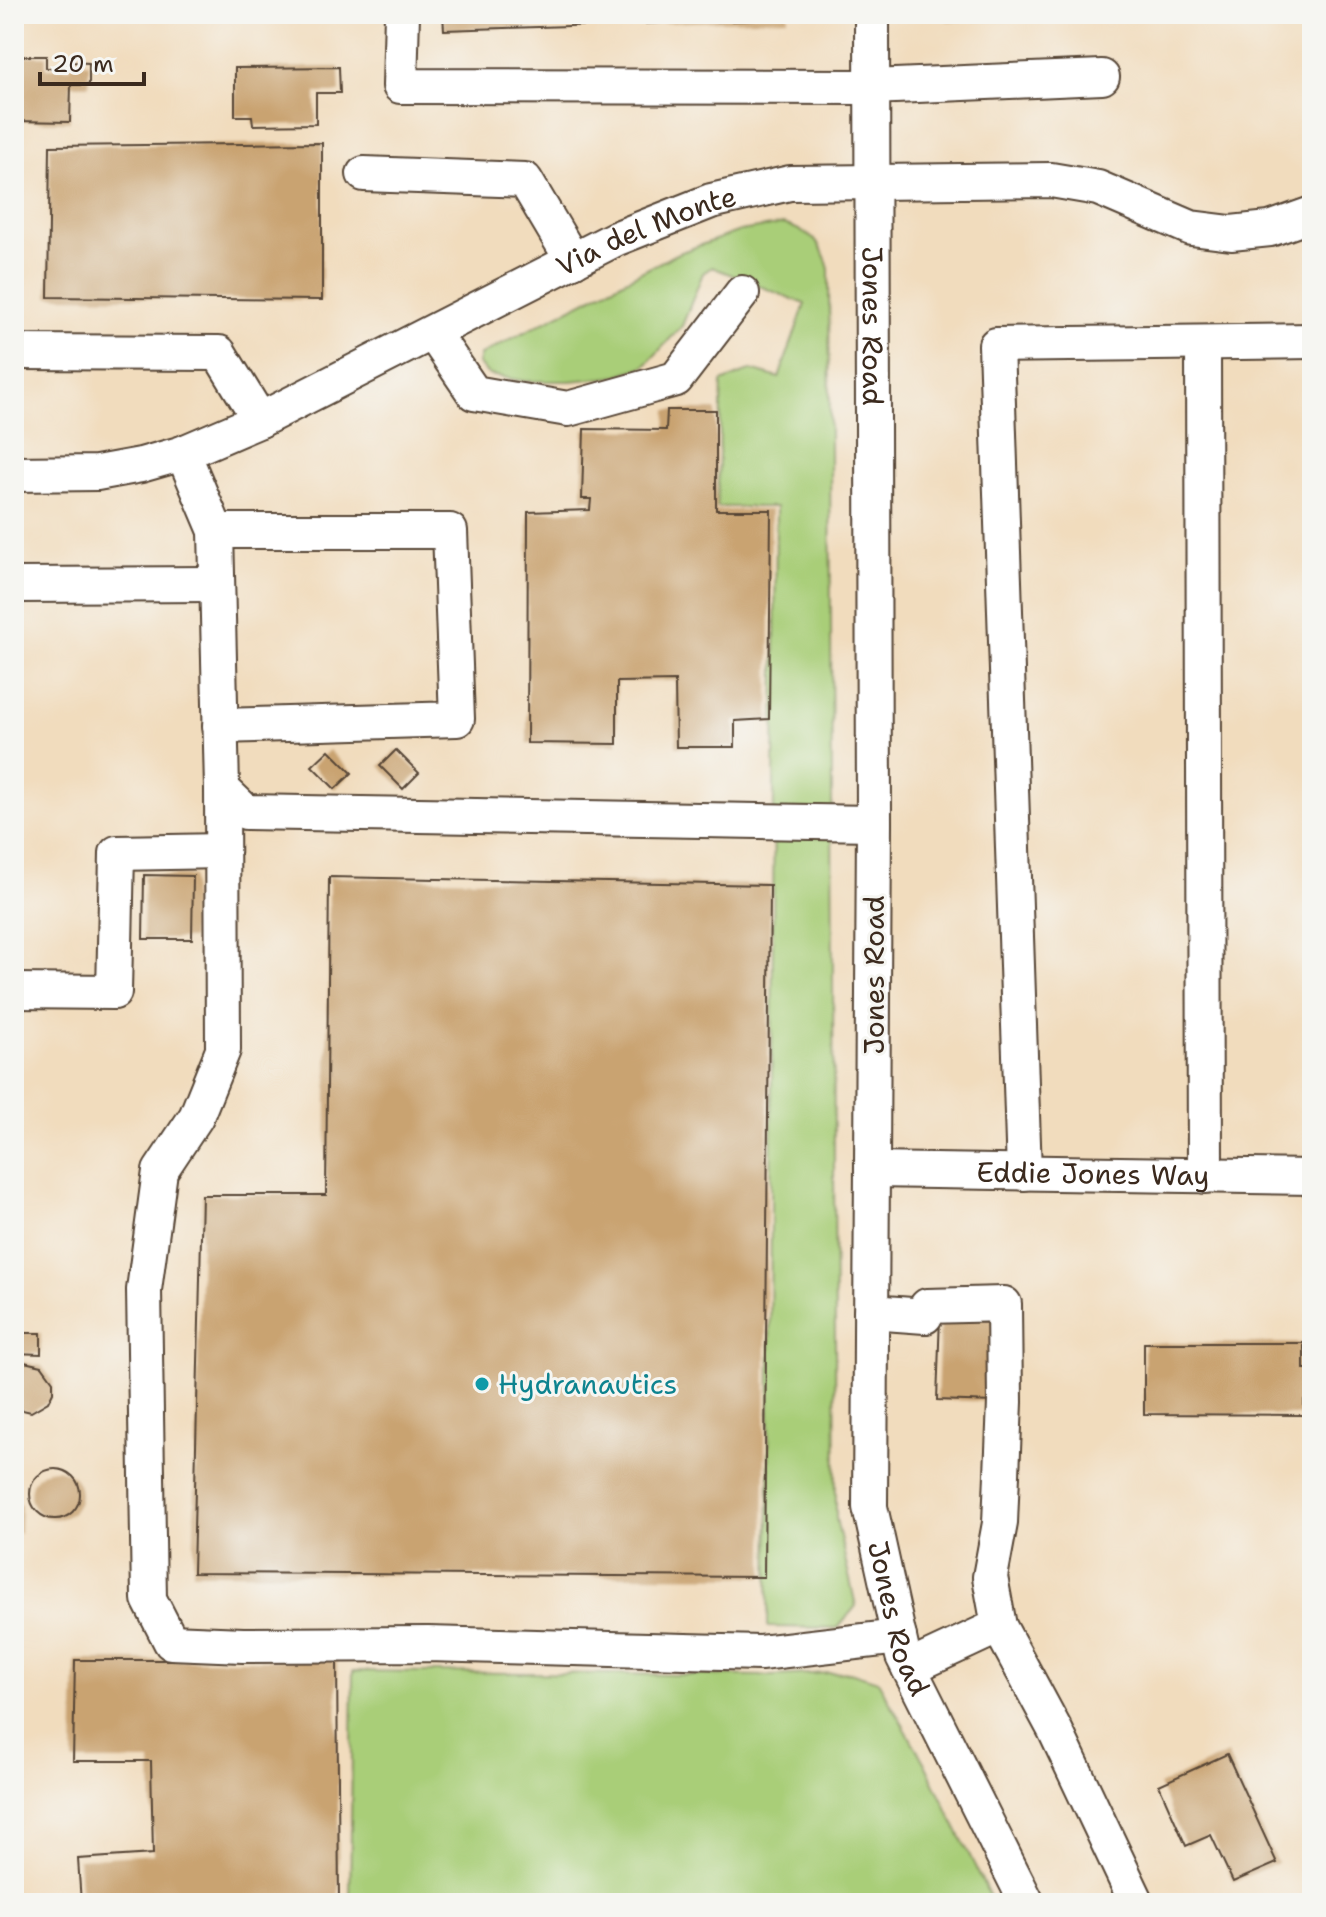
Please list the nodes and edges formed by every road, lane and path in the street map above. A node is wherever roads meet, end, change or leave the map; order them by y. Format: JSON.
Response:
{"nodes":[{"id":1,"x":402,"y":14,"type":"edge"},
{"id":2,"x":872,"y":14,"type":"edge"},
{"id":3,"x":1102,"y":77,"type":"dead end"},
{"id":4,"x":872,"y":87,"type":"junction"},
{"id":5,"x":364,"y":174,"type":"dead end"},
{"id":6,"x":873,"y":180,"type":"junction"},
{"id":7,"x":1312,"y":214,"type":"edge"},
{"id":8,"x":573,"y":261,"type":"junction"},
{"id":9,"x":742,"y":293,"type":"dead end"},
{"id":10,"x":433,"y":333,"type":"junction"},
{"id":11,"x":1312,"y":341,"type":"edge"},
{"id":12,"x":1203,"y":343,"type":"junction"},
{"id":13,"x":14,"y":352,"type":"edge"},
{"id":14,"x":260,"y":420,"type":"junction"},
{"id":15,"x":183,"y":453,"type":"junction"},
{"id":16,"x":14,"y":474,"type":"edge"},
{"id":17,"x":216,"y":531,"type":"junction"},
{"id":18,"x":217,"y":584,"type":"junction"},
{"id":19,"x":14,"y":585,"type":"edge"},
{"id":20,"x":220,"y":726,"type":"junction"},
{"id":21,"x":222,"y":789,"type":"junction"},
{"id":22,"x":874,"y":823,"type":"junction"},
{"id":23,"x":222,"y":851,"type":"junction"},
{"id":24,"x":14,"y":991,"type":"edge"},
{"id":25,"x":873,"y":1170,"type":"junction"},
{"id":26,"x":1024,"y":1173,"type":"junction"},
{"id":27,"x":1205,"y":1176,"type":"junction"},
{"id":28,"x":1312,"y":1177,"type":"edge"},
{"id":29,"x":871,"y":1312,"type":"junction"},
{"id":30,"x":999,"y":1626,"type":"junction"},
{"id":31,"x":904,"y":1652,"type":"junction"},
{"id":32,"x":1027,"y":1903,"type":"edge"},
{"id":33,"x":1137,"y":1903,"type":"edge"}],
"edges":[{"from":1,"to":4,"type":"street"},
{"from":2,"to":4,"type":"street","name":"Jones Road"},
{"from":3,"to":4,"type":"street"},
{"from":4,"to":6,"type":"street","name":"Jones Road"},
{"from":5,"to":8,"type":"street"},
{"from":6,"to":7,"type":"street","name":"Via del Monte"},
{"from":6,"to":8,"type":"street","name":"Via del Monte"},
{"from":6,"to":22,"type":"street","name":"Jones Road"},
{"from":8,"to":10,"type":"street","name":"Via del Monte"},
{"from":9,"to":10,"type":"street"},
{"from":10,"to":14,"type":"street","name":"Via del Monte"},
{"from":11,"to":12,"type":"street"},
{"from":12,"to":26,"type":"street"},
{"from":12,"to":27,"type":"street"},
{"from":13,"to":14,"type":"street"},
{"from":14,"to":15,"type":"street","name":"Via del Monte"},
{"from":15,"to":16,"type":"street","name":"Via del Monte"},
{"from":15,"to":17,"type":"street"},
{"from":17,"to":18,"type":"street"},
{"from":17,"to":20,"type":"street"},
{"from":18,"to":19,"type":"street"},
{"from":18,"to":20,"type":"street"},
{"from":20,"to":21,"type":"street"},
{"from":21,"to":22,"type":"street"},
{"from":21,"to":23,"type":"street"},
{"from":22,"to":25,"type":"street","name":"Jones Road"},
{"from":23,"to":24,"type":"street"},
{"from":23,"to":31,"type":"street"},
{"from":25,"to":26,"type":"street","name":"Eddie Jones Way"},
{"from":25,"to":29,"type":"street","name":"Jones Road"},
{"from":26,"to":27,"type":"street","name":"Eddie Jones Way"},
{"from":27,"to":28,"type":"street","name":"Eddie Jones Way"},
{"from":29,"to":30,"type":"street"},
{"from":29,"to":31,"type":"street","name":"Jones Road"},
{"from":30,"to":31,"type":"street"},
{"from":30,"to":33,"type":"street"},
{"from":31,"to":32,"type":"street","name":"Jones Road"}]}
